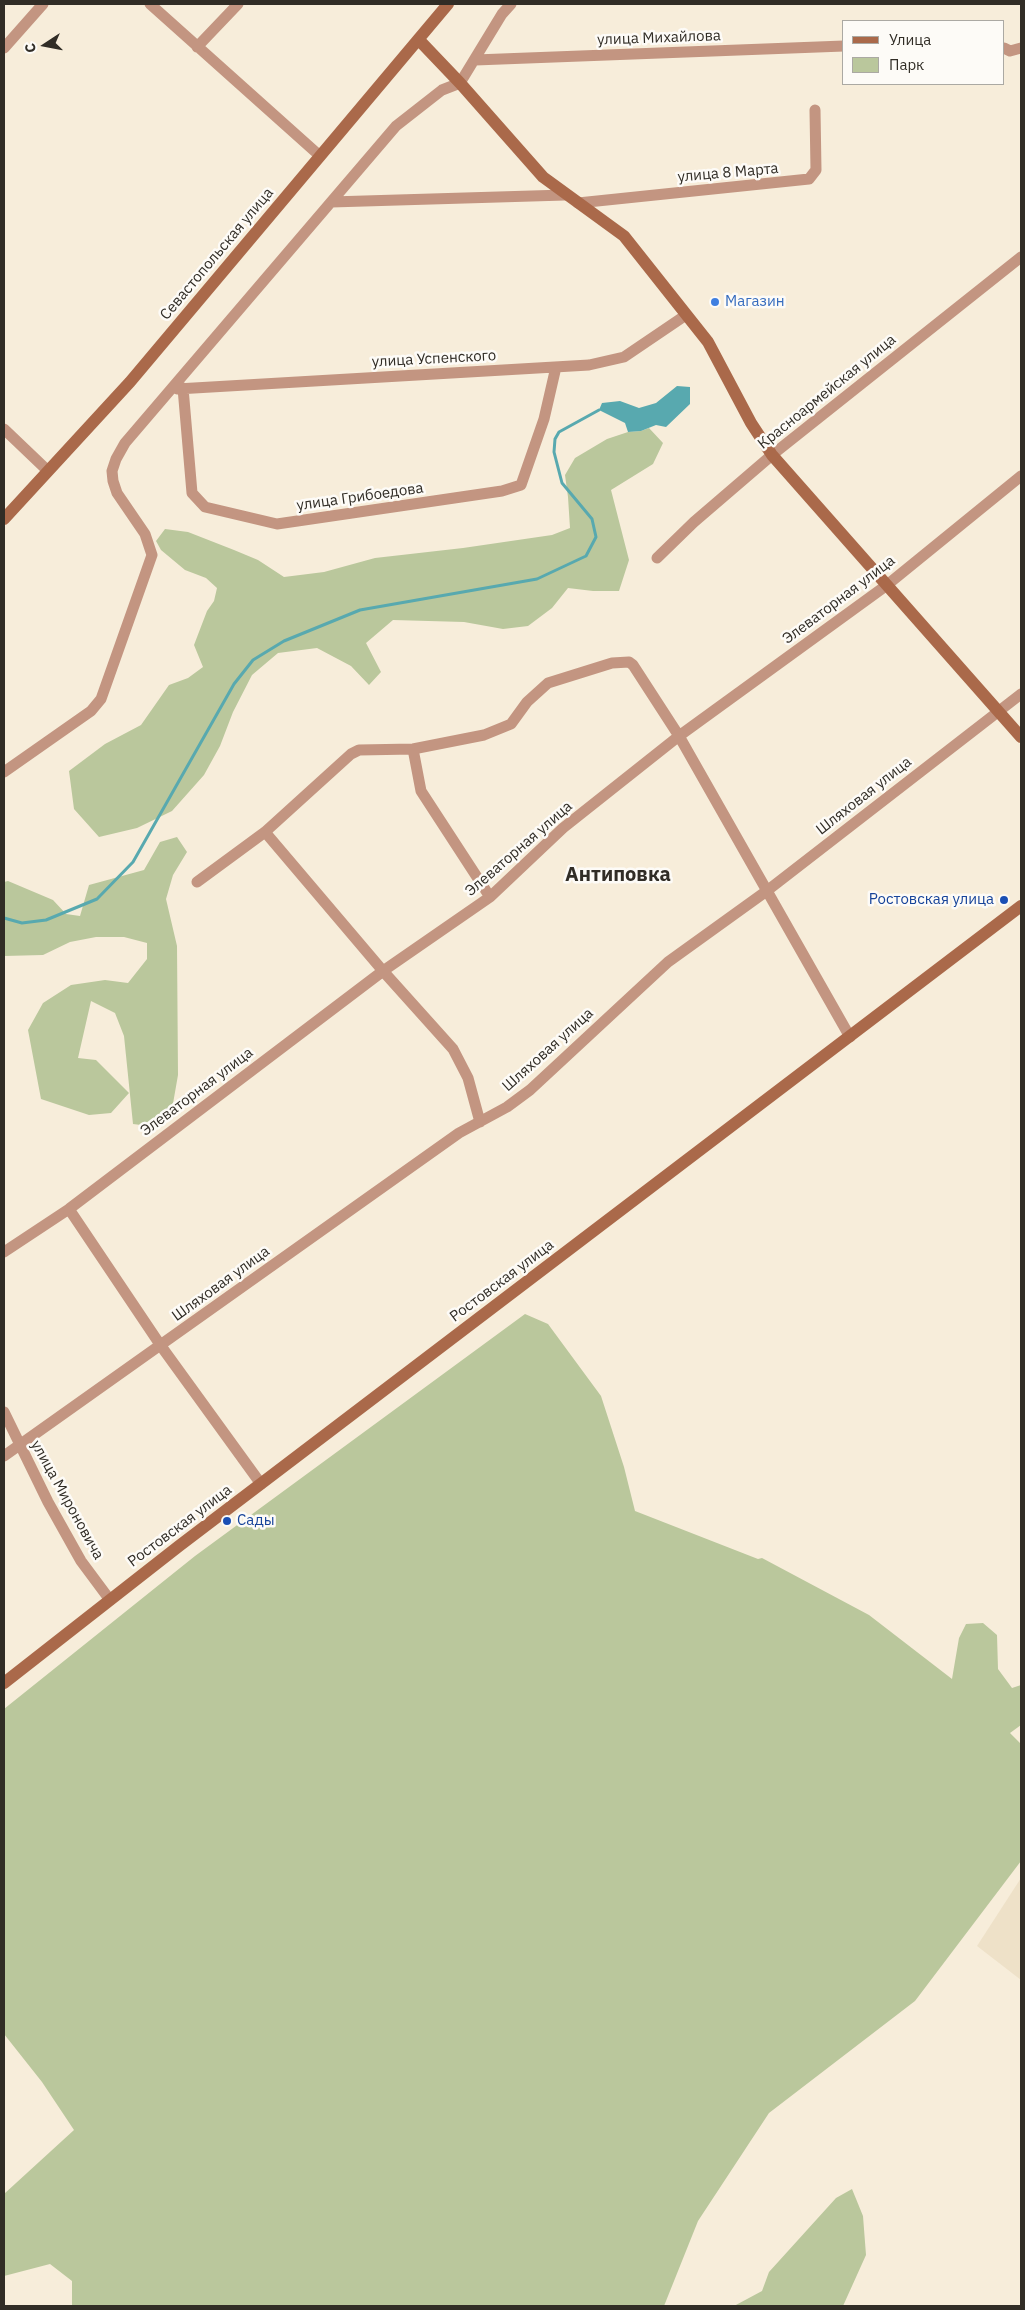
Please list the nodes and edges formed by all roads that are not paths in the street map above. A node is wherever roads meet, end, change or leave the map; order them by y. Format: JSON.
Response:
{"nodes":[{"id":1,"x":43,"y":4,"type":"edge"},
{"id":2,"x":150,"y":4,"type":"edge"},
{"id":3,"x":238,"y":4,"type":"edge"},
{"id":4,"x":448,"y":4,"type":"edge"},
{"id":5,"x":511,"y":4,"type":"edge"},
{"id":6,"x":419,"y":40,"type":"junction"},
{"id":7,"x":842,"y":46,"type":"edge"},
{"id":8,"x":197,"y":47,"type":"junction"},
{"id":9,"x":4,"y":48,"type":"edge"},
{"id":10,"x":1005,"y":48,"type":"edge"},
{"id":11,"x":1021,"y":48,"type":"edge"},
{"id":12,"x":475,"y":60,"type":"junction"},
{"id":13,"x":460,"y":83,"type":"junction"},
{"id":14,"x":815,"y":110,"type":"dead end"},
{"id":15,"x":320,"y":156,"type":"junction"},
{"id":16,"x":565,"y":195,"type":"junction"},
{"id":17,"x":331,"y":202,"type":"junction"},
{"id":18,"x":578,"y":202,"type":"junction"},
{"id":19,"x":1021,"y":257,"type":"edge"},
{"id":20,"x":686,"y":314,"type":"junction"},
{"id":21,"x":556,"y":367,"type":"junction"},
{"id":22,"x":183,"y":388,"type":"junction"},
{"id":23,"x":170,"y":389,"type":"junction"},
{"id":24,"x":4,"y":429,"type":"edge"},
{"id":25,"x":772,"y":455,"type":"junction"},
{"id":26,"x":48,"y":471,"type":"junction"},
{"id":27,"x":1021,"y":476,"type":"edge"},
{"id":28,"x":4,"y":519,"type":"edge"},
{"id":29,"x":658,"y":558,"type":"dead end"},
{"id":30,"x":887,"y":585,"type":"junction"},
{"id":31,"x":1021,"y":694,"type":"edge"},
{"id":32,"x":999,"y":712,"type":"junction"},
{"id":33,"x":679,"y":736,"type":"junction"},
{"id":34,"x":1021,"y":737,"type":"edge"},
{"id":35,"x":412,"y":749,"type":"junction"},
{"id":36,"x":4,"y":772,"type":"edge"},
{"id":37,"x":266,"y":832,"type":"junction"},
{"id":38,"x":197,"y":882,"type":"dead end"},
{"id":39,"x":768,"y":890,"type":"junction"},
{"id":40,"x":490,"y":897,"type":"junction"},
{"id":41,"x":1021,"y":906,"type":"edge"},
{"id":42,"x":382,"y":970,"type":"junction"},
{"id":43,"x":850,"y":1037,"type":"junction"},
{"id":44,"x":480,"y":1122,"type":"junction"},
{"id":45,"x":69,"y":1208,"type":"junction"},
{"id":46,"x":4,"y":1252,"type":"edge"},
{"id":47,"x":161,"y":1346,"type":"junction"},
{"id":48,"x":4,"y":1412,"type":"edge"},
{"id":49,"x":19,"y":1446,"type":"junction"},
{"id":50,"x":4,"y":1456,"type":"edge"},
{"id":51,"x":261,"y":1484,"type":"junction"},
{"id":52,"x":110,"y":1600,"type":"junction"},
{"id":53,"x":4,"y":1683,"type":"edge"}],
"edges":[{"from":1,"to":9,"type":"street"},
{"from":2,"to":8,"type":"street"},
{"from":3,"to":8,"type":"street"},
{"from":4,"to":6,"type":"street","name":"Севастопольская улица"},
{"from":5,"to":12,"type":"street"},
{"from":6,"to":13,"type":"street"},
{"from":6,"to":15,"type":"street","name":"Севастопольская улица"},
{"from":7,"to":12,"type":"street","name":"улица Михайлова"},
{"from":8,"to":15,"type":"street"},
{"from":10,"to":11,"type":"street"},
{"from":12,"to":13,"type":"street"},
{"from":13,"to":16,"type":"street"},
{"from":13,"to":17,"type":"street"},
{"from":14,"to":18,"type":"street","name":"улица 8 Марта"},
{"from":15,"to":26,"type":"street","name":"Севастопольская улица"},
{"from":16,"to":17,"type":"street"},
{"from":16,"to":18,"type":"street"},
{"from":17,"to":23,"type":"street"},
{"from":18,"to":20,"type":"street"},
{"from":19,"to":25,"type":"street","name":"Красноармейская улица"},
{"from":20,"to":21,"type":"street","name":"улица Успенского"},
{"from":20,"to":25,"type":"street"},
{"from":21,"to":22,"type":"street","name":"улица Успенского"},
{"from":21,"to":22,"type":"street","name":"улица Грибоедова"},
{"from":22,"to":23,"type":"street","name":"улица Успенского"},
{"from":23,"to":36,"type":"street"},
{"from":24,"to":26,"type":"street"},
{"from":25,"to":29,"type":"street","name":"Красноармейская улица"},
{"from":25,"to":30,"type":"street"},
{"from":26,"to":28,"type":"street","name":"Севастопольская улица"},
{"from":27,"to":30,"type":"street","name":"Элеваторная улица"},
{"from":30,"to":32,"type":"street"},
{"from":30,"to":33,"type":"street","name":"Элеваторная улица"},
{"from":31,"to":32,"type":"street","name":"Шляховая улица"},
{"from":32,"to":34,"type":"street"},
{"from":32,"to":39,"type":"street","name":"Шляховая улица"},
{"from":33,"to":35,"type":"street"},
{"from":33,"to":39,"type":"street"},
{"from":33,"to":40,"type":"street","name":"Элеваторная улица"},
{"from":35,"to":37,"type":"street"},
{"from":35,"to":40,"type":"street"},
{"from":37,"to":38,"type":"street"},
{"from":37,"to":42,"type":"street"},
{"from":39,"to":43,"type":"street"},
{"from":39,"to":44,"type":"street","name":"Шляховая улица"},
{"from":40,"to":42,"type":"street","name":"Элеваторная улица"},
{"from":41,"to":43,"type":"street","name":"Ростовская улица"},
{"from":42,"to":44,"type":"street"},
{"from":42,"to":45,"type":"street","name":"Элеваторная улица"},
{"from":43,"to":51,"type":"street","name":"Ростовская улица"},
{"from":44,"to":47,"type":"street","name":"Шляховая улица"},
{"from":45,"to":46,"type":"street","name":"Элеваторная улица"},
{"from":45,"to":47,"type":"street"},
{"from":47,"to":49,"type":"street","name":"Шляховая улица"},
{"from":47,"to":51,"type":"street"},
{"from":48,"to":49,"type":"street","name":"улица Мироновича"},
{"from":49,"to":50,"type":"street","name":"Шляховая улица"},
{"from":49,"to":52,"type":"street","name":"улица Мироновича"},
{"from":51,"to":52,"type":"street","name":"Ростовская улица"},
{"from":52,"to":53,"type":"street","name":"Ростовская улица"}]}
